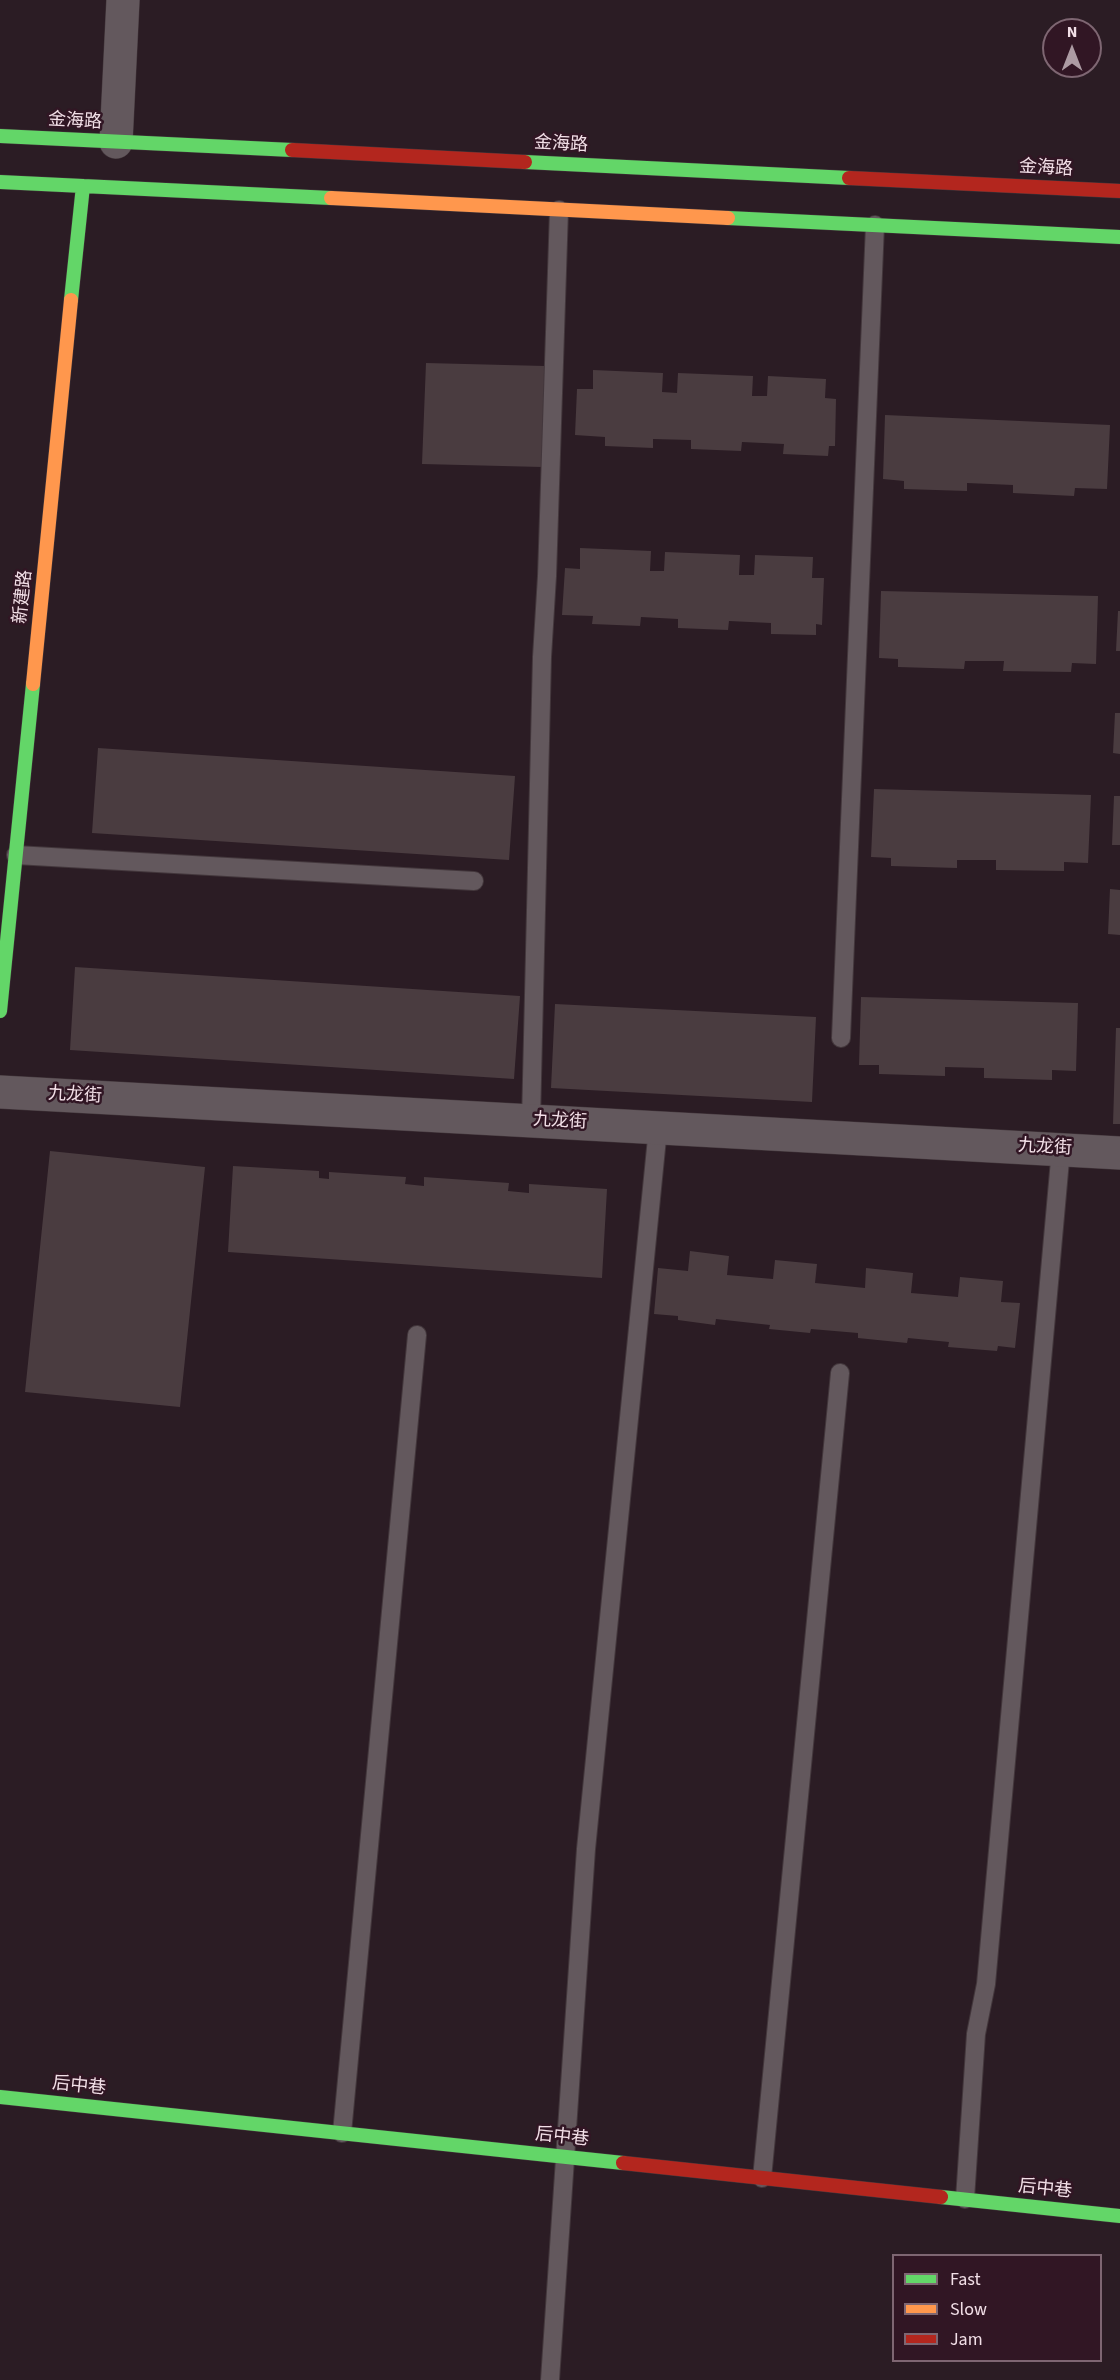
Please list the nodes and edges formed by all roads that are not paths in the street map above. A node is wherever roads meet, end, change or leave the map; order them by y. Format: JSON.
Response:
{"nodes":[{"id":1,"x":123,"y":0,"type":"edge"},
{"id":2,"x":0,"y":136,"type":"edge"},
{"id":3,"x":116,"y":142,"type":"junction"},
{"id":4,"x":0,"y":182,"type":"edge"},
{"id":5,"x":83,"y":186,"type":"junction"},
{"id":6,"x":1120,"y":191,"type":"edge"},
{"id":7,"x":559,"y":210,"type":"junction"},
{"id":8,"x":875,"y":225,"type":"junction"},
{"id":9,"x":1120,"y":237,"type":"edge"},
{"id":10,"x":16,"y":855,"type":"junction"},
{"id":11,"x":474,"y":881,"type":"dead end"},
{"id":12,"x":0,"y":1011,"type":"edge"},
{"id":13,"x":841,"y":1038,"type":"dead end"},
{"id":14,"x":0,"y":1092,"type":"edge"},
{"id":15,"x":531,"y":1121,"type":"junction"},
{"id":16,"x":658,"y":1128,"type":"junction"},
{"id":17,"x":1061,"y":1149,"type":"junction"},
{"id":18,"x":1120,"y":1152,"type":"edge"},
{"id":19,"x":417,"y":1335,"type":"dead end"},
{"id":20,"x":840,"y":1373,"type":"dead end"},
{"id":21,"x":0,"y":2097,"type":"edge"},
{"id":22,"x":342,"y":2133,"type":"junction"},
{"id":23,"x":565,"y":2157,"type":"junction"},
{"id":24,"x":762,"y":2178,"type":"junction"},
{"id":25,"x":965,"y":2199,"type":"junction"},
{"id":26,"x":1120,"y":2216,"type":"edge"},
{"id":27,"x":550,"y":2380,"type":"edge"}],
"edges":[{"from":1,"to":3,"type":"street"},
{"from":2,"to":3,"type":"main road","name":"金海路"},
{"from":3,"to":6,"type":"main road","name":"金海路"},
{"from":4,"to":5,"type":"main road"},
{"from":5,"to":7,"type":"main road"},
{"from":5,"to":10,"type":"main road","name":"新建路"},
{"from":7,"to":8,"type":"main road"},
{"from":7,"to":15,"type":"lane"},
{"from":8,"to":9,"type":"main road"},
{"from":8,"to":13,"type":"lane"},
{"from":10,"to":11,"type":"lane"},
{"from":10,"to":12,"type":"main road","name":"新建路"},
{"from":14,"to":15,"type":"street","name":"九龙街"},
{"from":15,"to":16,"type":"street","name":"九龙街"},
{"from":16,"to":17,"type":"street","name":"九龙街"},
{"from":16,"to":23,"type":"lane"},
{"from":17,"to":18,"type":"street","name":"九龙街"},
{"from":17,"to":25,"type":"lane"},
{"from":19,"to":22,"type":"lane"},
{"from":20,"to":24,"type":"lane"},
{"from":21,"to":22,"type":"main road","name":"后中巷"},
{"from":22,"to":23,"type":"main road","name":"后中巷"},
{"from":23,"to":24,"type":"main road","name":"后中巷"},
{"from":23,"to":27,"type":"lane"},
{"from":24,"to":25,"type":"main road","name":"后中巷"},
{"from":25,"to":26,"type":"main road","name":"后中巷"}]}
